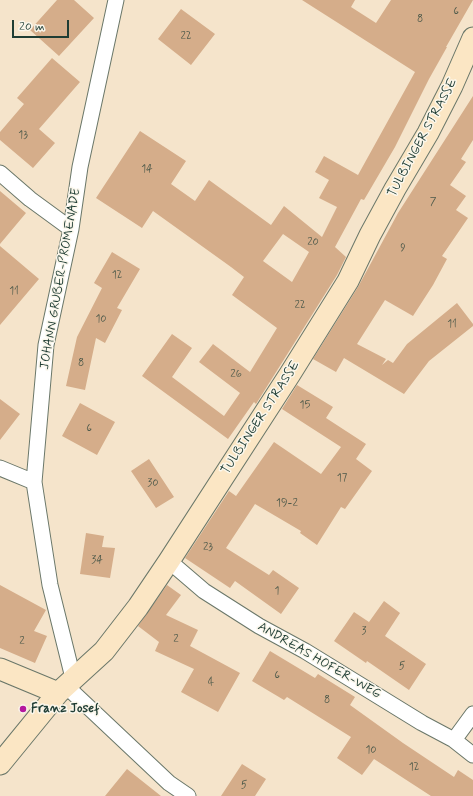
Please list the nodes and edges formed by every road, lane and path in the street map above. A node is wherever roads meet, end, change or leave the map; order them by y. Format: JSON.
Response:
{"nodes":[{"id":1,"x":116,"y":0,"type":"edge"},
{"id":2,"x":473,"y":38,"type":"edge"},
{"id":3,"x":0,"y":173,"type":"edge"},
{"id":4,"x":71,"y":229,"type":"junction"},
{"id":5,"x":0,"y":468,"type":"edge"},
{"id":6,"x":34,"y":482,"type":"junction"},
{"id":7,"x":169,"y":561,"type":"junction"},
{"id":8,"x":0,"y":669,"type":"edge"},
{"id":9,"x":65,"y":685,"type":"junction"},
{"id":10,"x":473,"y":714,"type":"edge"},
{"id":11,"x":454,"y":740,"type":"junction"},
{"id":12,"x":473,"y":755,"type":"edge"},
{"id":13,"x":0,"y":764,"type":"edge"},
{"id":14,"x":188,"y":796,"type":"edge"}],
"edges":[{"from":1,"to":4,"type":"street","name":"JOHANN GRUBER-PROMENADE"},
{"from":2,"to":7,"type":"main road","name":"TULBINGER STRASSE"},
{"from":3,"to":4,"type":"street"},
{"from":4,"to":6,"type":"street","name":"JOHANN GRUBER-PROMENADE"},
{"from":5,"to":6,"type":"street"},
{"from":6,"to":9,"type":"street","name":"JOHANN GRUBER-PROMENADE"},
{"from":7,"to":9,"type":"main road","name":"TULBINGER STRASSE"},
{"from":7,"to":11,"type":"street","name":"ANDREAS HOFER-WEG"},
{"from":8,"to":9,"type":"main road"},
{"from":9,"to":13,"type":"main road","name":"TULBINGER STRASSE"},
{"from":9,"to":14,"type":"street"},
{"from":10,"to":11,"type":"street"},
{"from":11,"to":12,"type":"street","name":"ANDREAS HOFER-WEG"}]}
